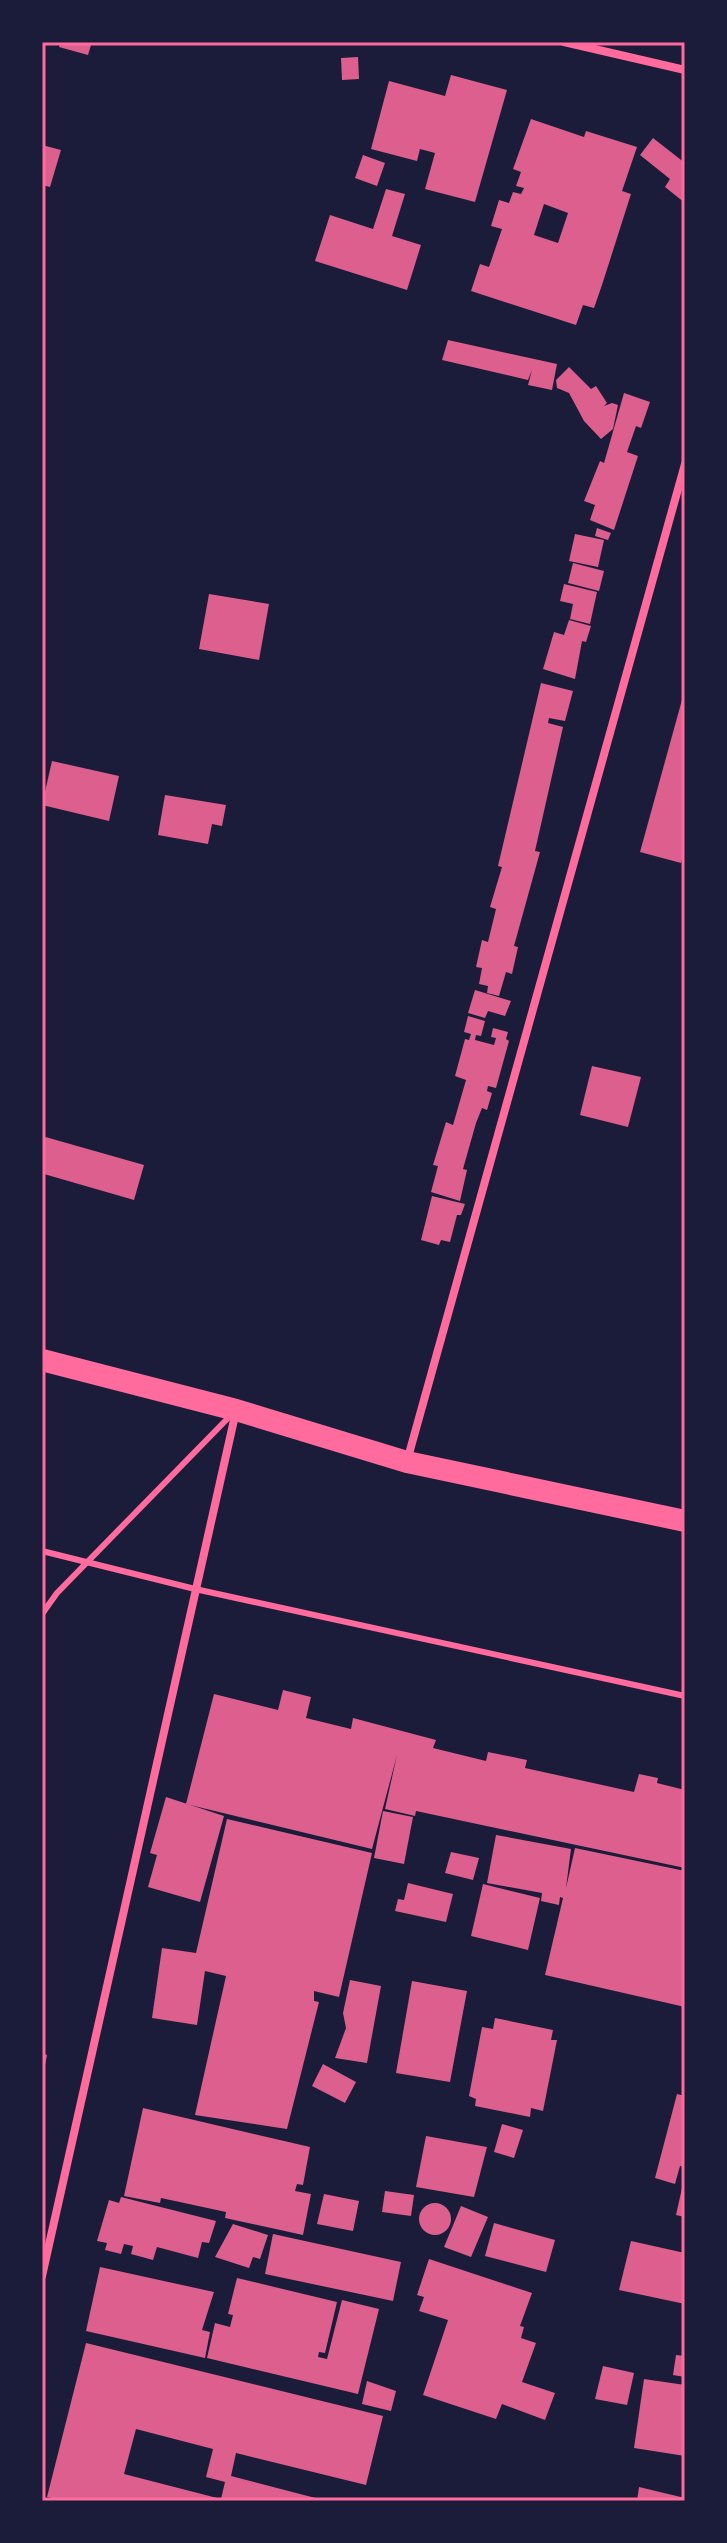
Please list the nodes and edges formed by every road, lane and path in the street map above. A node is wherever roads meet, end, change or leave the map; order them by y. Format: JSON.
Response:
{"nodes":[{"id":1,"x":564,"y":42,"type":"edge"},
{"id":2,"x":685,"y":70,"type":"edge"},
{"id":3,"x":685,"y":464,"type":"edge"},
{"id":4,"x":42,"y":1360,"type":"edge"},
{"id":5,"x":236,"y":1410,"type":"junction"},
{"id":6,"x":407,"y":1462,"type":"junction"},
{"id":7,"x":685,"y":1521,"type":"edge"},
{"id":8,"x":42,"y":1551,"type":"edge"},
{"id":9,"x":88,"y":1561,"type":"junction"},
{"id":10,"x":195,"y":1589,"type":"junction"},
{"id":11,"x":42,"y":1614,"type":"edge"},
{"id":12,"x":685,"y":1696,"type":"edge"},
{"id":13,"x":42,"y":2276,"type":"edge"}],
"edges":[{"from":1,"to":2,"type":"street"},
{"from":3,"to":6,"type":"street"},
{"from":4,"to":5,"type":"highway"},
{"from":5,"to":6,"type":"highway"},
{"from":5,"to":9,"type":"lane"},
{"from":5,"to":10,"type":"street"},
{"from":6,"to":7,"type":"highway"},
{"from":8,"to":9,"type":"lane"},
{"from":9,"to":10,"type":"lane"},
{"from":9,"to":11,"type":"lane"},
{"from":10,"to":12,"type":"lane"},
{"from":10,"to":13,"type":"street"}]}
